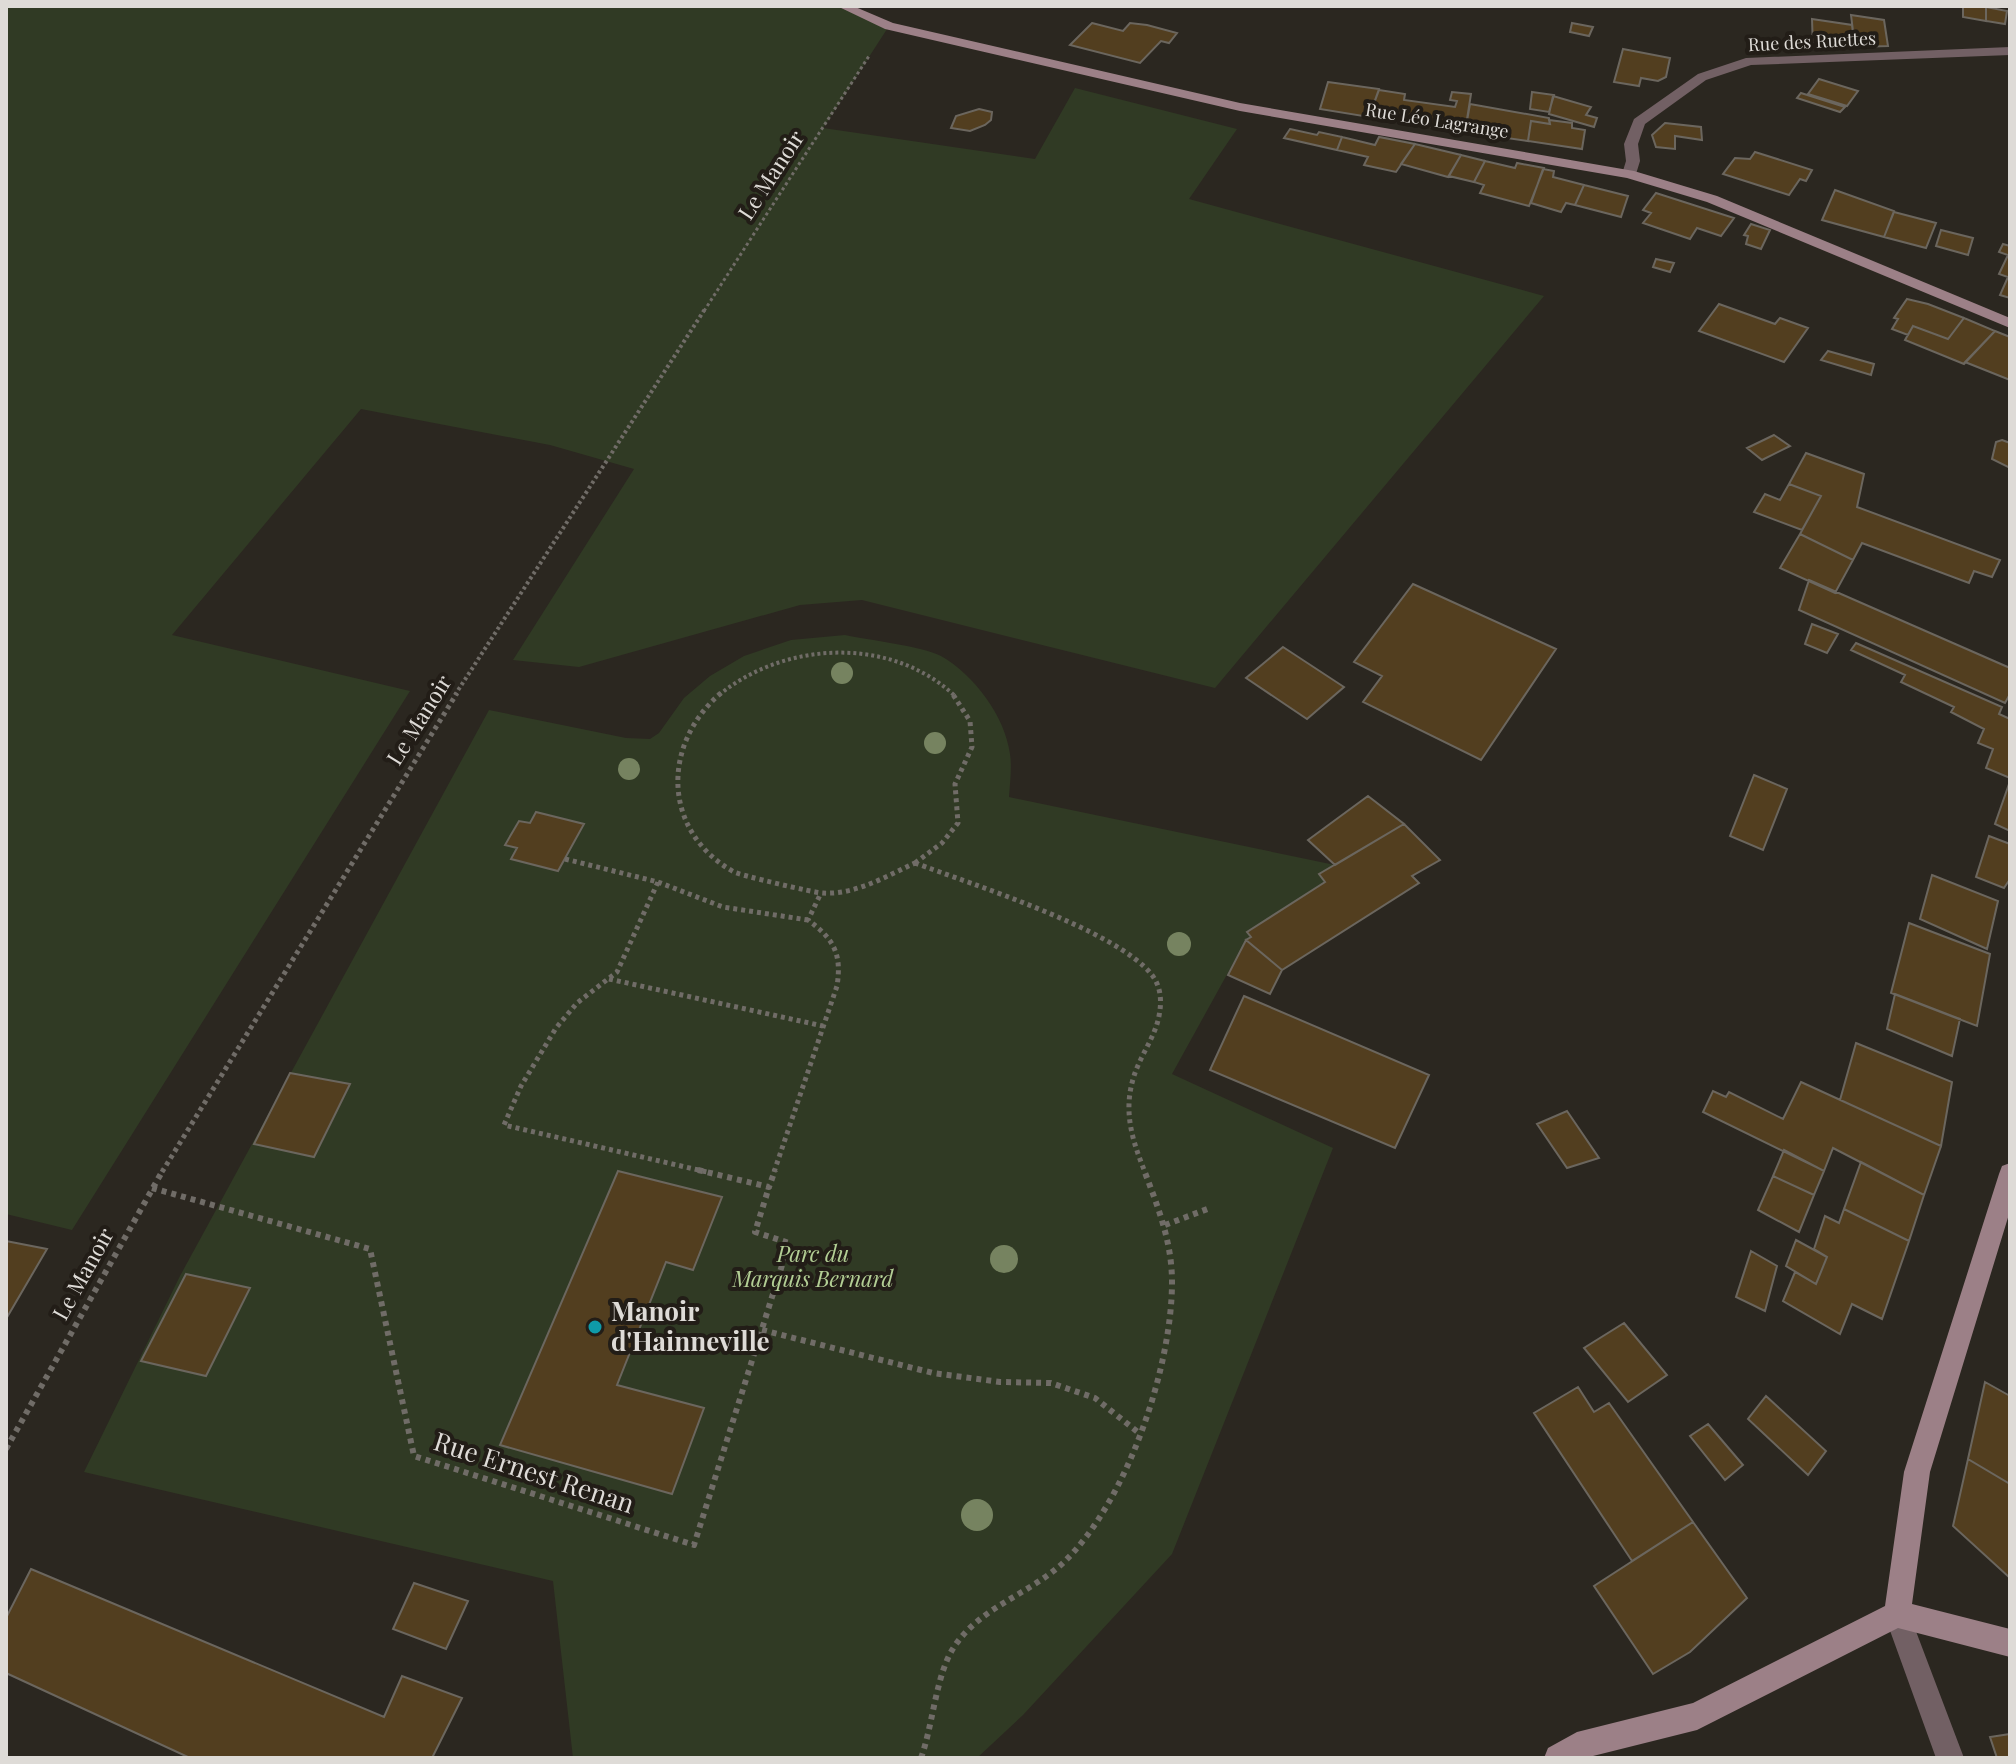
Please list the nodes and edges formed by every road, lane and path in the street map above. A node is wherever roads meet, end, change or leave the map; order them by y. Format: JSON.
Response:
{"nodes":[{"id":1,"x":843,"y":6,"type":"edge"},
{"id":2,"x":889,"y":26,"type":"junction"},
{"id":3,"x":2010,"y":51,"type":"edge"},
{"id":4,"x":1629,"y":174,"type":"junction"},
{"id":5,"x":2010,"y":323,"type":"edge"},
{"id":6,"x":565,"y":859,"type":"dead end"},
{"id":7,"x":915,"y":863,"type":"junction"},
{"id":8,"x":658,"y":882,"type":"junction"},
{"id":9,"x":821,"y":893,"type":"junction"},
{"id":10,"x":808,"y":920,"type":"junction"},
{"id":11,"x":608,"y":979,"type":"junction"},
{"id":12,"x":823,"y":1026,"type":"junction"},
{"id":13,"x":2010,"y":1174,"type":"edge"},
{"id":14,"x":769,"y":1187,"type":"junction"},
{"id":15,"x":152,"y":1188,"type":"junction"},
{"id":16,"x":1210,"y":1208,"type":"dead end"},
{"id":17,"x":1165,"y":1225,"type":"junction"},
{"id":18,"x":762,"y":1330,"type":"junction"},
{"id":19,"x":1139,"y":1433,"type":"junction"},
{"id":20,"x":6,"y":1449,"type":"edge"},
{"id":21,"x":1897,"y":1614,"type":"junction"},
{"id":22,"x":2010,"y":1643,"type":"edge"},
{"id":23,"x":921,"y":1758,"type":"edge"},
{"id":24,"x":1558,"y":1758,"type":"edge"},
{"id":25,"x":1950,"y":1758,"type":"edge"}],
"edges":[{"from":1,"to":2,"type":"street","name":"Rue Léo Lagrange"},
{"from":2,"to":4,"type":"street","name":"Rue Léo Lagrange"},
{"from":2,"to":15,"type":"path","name":"Le Manoir"},
{"from":3,"to":4,"type":"street","name":"Rue des Ruettes"},
{"from":4,"to":5,"type":"street","name":"Rue Léo Lagrange"},
{"from":6,"to":8,"type":"path"},
{"from":7,"to":9,"type":"path"},
{"from":7,"to":9,"type":"path"},
{"from":7,"to":17,"type":"path"},
{"from":8,"to":10,"type":"path"},
{"from":8,"to":11,"type":"path"},
{"from":9,"to":10,"type":"path"},
{"from":10,"to":12,"type":"path"},
{"from":11,"to":12,"type":"path"},
{"from":11,"to":14,"type":"path"},
{"from":12,"to":14,"type":"path"},
{"from":13,"to":21,"type":"street"},
{"from":14,"to":18,"type":"path"},
{"from":15,"to":18,"type":"path","name":"Rue Ernest Renan"},
{"from":15,"to":20,"type":"path","name":"Le Manoir"},
{"from":16,"to":17,"type":"path"},
{"from":17,"to":19,"type":"path"},
{"from":18,"to":19,"type":"path"},
{"from":19,"to":23,"type":"path"},
{"from":21,"to":22,"type":"street"},
{"from":21,"to":24,"type":"street"},
{"from":21,"to":25,"type":"street"}]}
